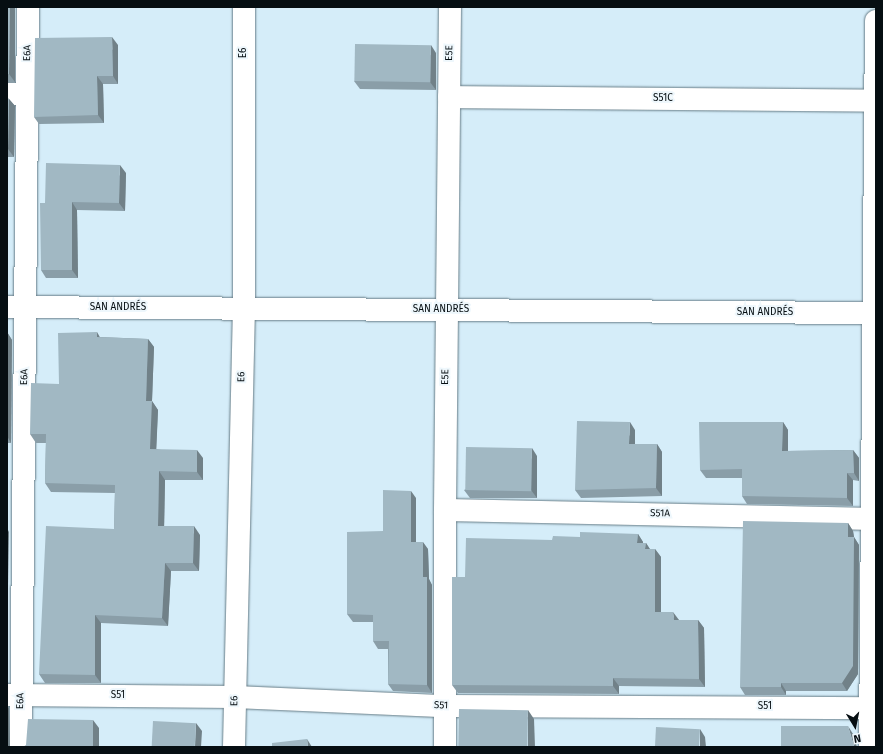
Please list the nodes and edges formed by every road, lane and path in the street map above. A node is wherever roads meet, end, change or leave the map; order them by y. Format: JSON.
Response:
{"nodes":[{"id":1,"x":28,"y":7,"type":"edge"},
{"id":2,"x":244,"y":7,"type":"edge"},
{"id":3,"x":450,"y":7,"type":"edge"},
{"id":4,"x":876,"y":21,"type":"edge"},
{"id":5,"x":17,"y":94,"type":"edge"},
{"id":6,"x":449,"y":97,"type":"junction"},
{"id":7,"x":876,"y":101,"type":"edge"},
{"id":8,"x":16,"y":307,"type":"edge"},
{"id":9,"x":244,"y":309,"type":"junction"},
{"id":10,"x":447,"y":310,"type":"junction"},
{"id":11,"x":875,"y":313,"type":"edge"},
{"id":12,"x":15,"y":504,"type":"edge"},
{"id":13,"x":445,"y":510,"type":"junction"},
{"id":14,"x":874,"y":519,"type":"edge"},
{"id":15,"x":14,"y":695,"type":"edge"},
{"id":16,"x":235,"y":697,"type":"junction"},
{"id":17,"x":445,"y":706,"type":"junction"},
{"id":18,"x":873,"y":708,"type":"edge"},
{"id":19,"x":21,"y":747,"type":"edge"},
{"id":20,"x":234,"y":747,"type":"edge"},
{"id":21,"x":445,"y":747,"type":"edge"},
{"id":22,"x":870,"y":747,"type":"edge"}],
"edges":[{"from":1,"to":5,"type":"street","name":"E6A"},
{"from":2,"to":9,"type":"street","name":"E6"},
{"from":3,"to":6,"type":"street","name":"E5E"},
{"from":4,"to":7,"type":"street"},
{"from":5,"to":8,"type":"street","name":"E6A"},
{"from":6,"to":7,"type":"street","name":"S51C"},
{"from":6,"to":10,"type":"street","name":"E5E"},
{"from":7,"to":11,"type":"street"},
{"from":8,"to":9,"type":"street","name":"SAN ANDRÉS"},
{"from":8,"to":12,"type":"street","name":"E6A"},
{"from":9,"to":10,"type":"street","name":"SAN ANDRÉS"},
{"from":9,"to":16,"type":"street","name":"E6"},
{"from":10,"to":11,"type":"street","name":"SAN ANDRÉS"},
{"from":10,"to":13,"type":"street","name":"E5E"},
{"from":11,"to":14,"type":"street"},
{"from":12,"to":15,"type":"street","name":"E6A"},
{"from":13,"to":14,"type":"street","name":"S51A"},
{"from":13,"to":17,"type":"street","name":"E5E"},
{"from":14,"to":18,"type":"street"},
{"from":15,"to":16,"type":"street","name":"S51"},
{"from":15,"to":19,"type":"street","name":"E6A"},
{"from":16,"to":17,"type":"street","name":"S51"},
{"from":16,"to":20,"type":"street","name":"E6"},
{"from":17,"to":18,"type":"street","name":"S51"},
{"from":17,"to":21,"type":"street","name":"E5E"},
{"from":18,"to":22,"type":"street"}]}
